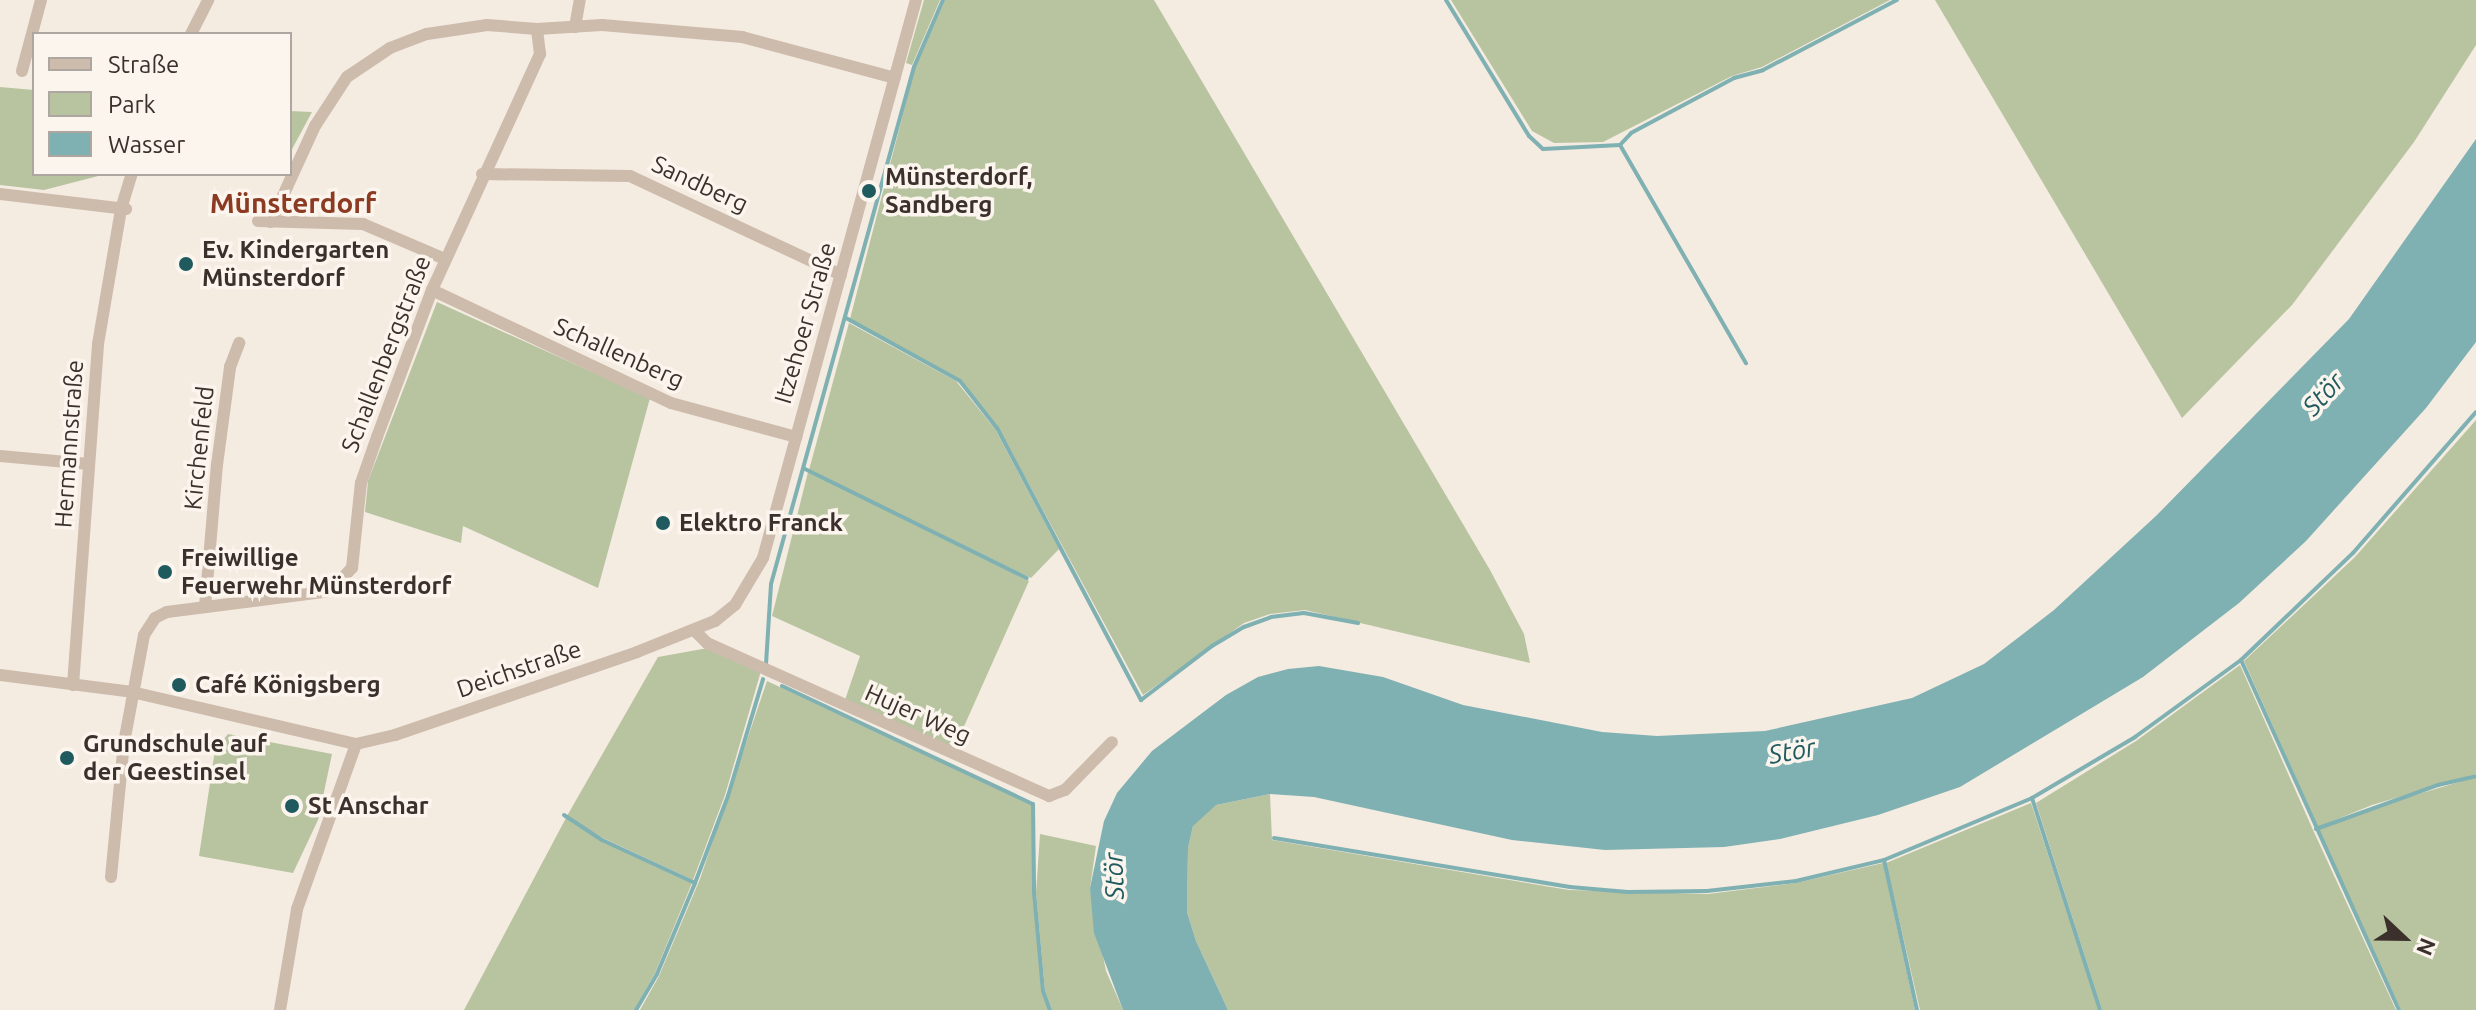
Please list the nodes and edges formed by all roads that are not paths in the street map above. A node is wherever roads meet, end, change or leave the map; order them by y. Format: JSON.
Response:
{"nodes":[{"id":1,"x":41,"y":0,"type":"edge"},
{"id":2,"x":208,"y":0,"type":"edge"},
{"id":3,"x":580,"y":0,"type":"edge"},
{"id":4,"x":916,"y":0,"type":"edge"},
{"id":5,"x":575,"y":27,"type":"junction"},
{"id":6,"x":537,"y":29,"type":"junction"},
{"id":7,"x":32,"y":32,"type":"edge"},
{"id":8,"x":192,"y":32,"type":"edge"},
{"id":9,"x":32,"y":34,"type":"edge"},
{"id":10,"x":22,"y":71,"type":"dead end"},
{"id":11,"x":895,"y":78,"type":"junction"},
{"id":12,"x":292,"y":169,"type":"edge"},
{"id":13,"x":482,"y":174,"type":"junction"},
{"id":14,"x":132,"y":176,"type":"edge"},
{"id":15,"x":288,"y":176,"type":"edge"},
{"id":16,"x":0,"y":194,"type":"edge"},
{"id":17,"x":124,"y":209,"type":"junction"},
{"id":18,"x":445,"y":259,"type":"junction"},
{"id":19,"x":841,"y":275,"type":"junction"},
{"id":20,"x":432,"y":290,"type":"junction"},
{"id":21,"x":239,"y":343,"type":"dead end"},
{"id":22,"x":796,"y":437,"type":"junction"},
{"id":23,"x":0,"y":456,"type":"edge"},
{"id":24,"x":89,"y":464,"type":"junction"},
{"id":25,"x":205,"y":607,"type":"junction"},
{"id":26,"x":695,"y":631,"type":"junction"},
{"id":27,"x":0,"y":675,"type":"edge"},
{"id":28,"x":73,"y":685,"type":"junction"},
{"id":29,"x":132,"y":692,"type":"junction"},
{"id":30,"x":1112,"y":742,"type":"dead end"},
{"id":31,"x":356,"y":744,"type":"junction"},
{"id":32,"x":111,"y":877,"type":"dead end"},
{"id":33,"x":280,"y":1010,"type":"edge"}],
"edges":[{"from":1,"to":7,"type":"street"},
{"from":2,"to":8,"type":"street"},
{"from":3,"to":5,"type":"street"},
{"from":4,"to":11,"type":"street","name":"Itzehoer Straße"},
{"from":5,"to":6,"type":"street"},
{"from":5,"to":11,"type":"street"},
{"from":6,"to":12,"type":"street"},
{"from":6,"to":13,"type":"street","name":"Schallenbergstraße"},
{"from":9,"to":10,"type":"street"},
{"from":11,"to":19,"type":"street","name":"Itzehoer Straße"},
{"from":13,"to":18,"type":"street","name":"Schallenbergstraße"},
{"from":13,"to":19,"type":"street","name":"Sandberg"},
{"from":14,"to":17,"type":"street","name":"Hermannstraße"},
{"from":15,"to":18,"type":"street"},
{"from":16,"to":17,"type":"street"},
{"from":17,"to":24,"type":"street","name":"Hermannstraße"},
{"from":18,"to":20,"type":"street","name":"Schallenbergstraße"},
{"from":19,"to":22,"type":"street","name":"Itzehoer Straße"},
{"from":20,"to":22,"type":"street","name":"Schallenberg"},
{"from":20,"to":25,"type":"street","name":"Schallenbergstraße"},
{"from":21,"to":25,"type":"street","name":"Kirchenfeld"},
{"from":22,"to":26,"type":"street","name":"Itzehoer Straße"},
{"from":23,"to":24,"type":"street"},
{"from":24,"to":28,"type":"street","name":"Hermannstraße"},
{"from":25,"to":29,"type":"street","name":"Schallenbergstraße"},
{"from":26,"to":30,"type":"street","name":"Hujer Weg"},
{"from":26,"to":31,"type":"street","name":"Deichstraße"},
{"from":27,"to":28,"type":"street"},
{"from":28,"to":29,"type":"street"},
{"from":29,"to":31,"type":"street"},
{"from":29,"to":32,"type":"street"},
{"from":31,"to":33,"type":"street"}]}
